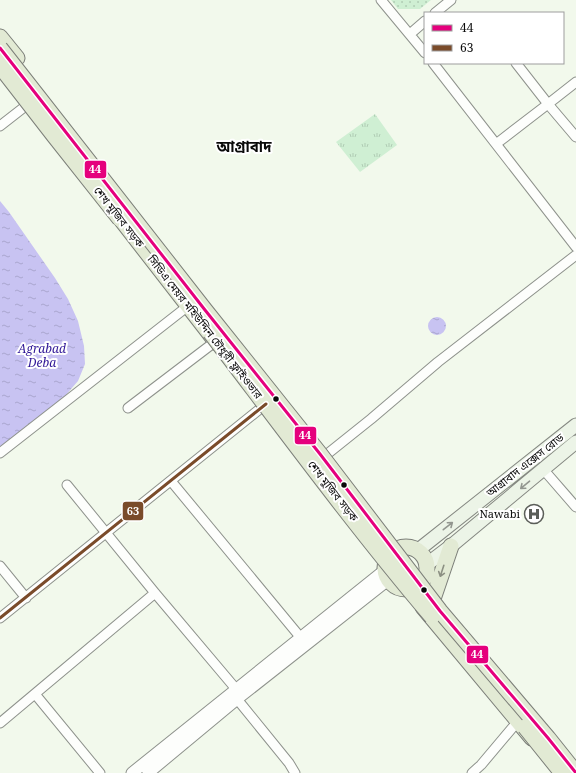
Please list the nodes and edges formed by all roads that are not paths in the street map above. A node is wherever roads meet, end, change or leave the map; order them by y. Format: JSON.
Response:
{"nodes":[{"id":1,"x":381,"y":0,"type":"edge"},
{"id":2,"x":451,"y":0,"type":"edge"},
{"id":3,"x":436,"y":12,"type":"edge"},
{"id":4,"x":424,"y":22,"type":"edge"},
{"id":5,"x":410,"y":34,"type":"junction"},
{"id":6,"x":0,"y":37,"type":"edge"},
{"id":7,"x":0,"y":48,"type":"edge"},
{"id":8,"x":424,"y":52,"type":"edge"},
{"id":9,"x":434,"y":64,"type":"edge"},
{"id":10,"x":517,"y":64,"type":"edge"},
{"id":11,"x":0,"y":65,"type":"edge"},
{"id":12,"x":576,"y":82,"type":"edge"},
{"id":13,"x":42,"y":92,"type":"junction"},
{"id":14,"x":30,"y":102,"type":"junction"},
{"id":15,"x":548,"y":104,"type":"junction"},
{"id":16,"x":0,"y":126,"type":"edge"},
{"id":17,"x":576,"y":137,"type":"edge"},
{"id":18,"x":496,"y":144,"type":"junction"},
{"id":19,"x":576,"y":248,"type":"edge"},
{"id":20,"x":576,"y":255,"type":"edge"},
{"id":21,"x":188,"y":306,"type":"junction"},
{"id":22,"x":216,"y":341,"type":"junction"},
{"id":23,"x":266,"y":404,"type":"junction"},
{"id":24,"x":128,"y":408,"type":"dead end"},
{"id":25,"x":576,"y":425,"type":"edge"},
{"id":26,"x":576,"y":442,"type":"edge"},
{"id":27,"x":0,"y":453,"type":"edge"},
{"id":28,"x":326,"y":455,"type":"junction"},
{"id":29,"x":543,"y":469,"type":"junction"},
{"id":30,"x":171,"y":481,"type":"junction"},
{"id":31,"x":67,"y":485,"type":"dead end"},
{"id":32,"x":576,"y":507,"type":"edge"},
{"id":33,"x":106,"y":534,"type":"junction"},
{"id":34,"x":451,"y":546,"type":"junction"},
{"id":35,"x":399,"y":548,"type":"junction"},
{"id":36,"x":417,"y":551,"type":"junction"},
{"id":37,"x":426,"y":565,"type":"junction"},
{"id":38,"x":0,"y":566,"type":"edge"},
{"id":39,"x":387,"y":570,"type":"junction"},
{"id":40,"x":422,"y":581,"type":"junction"},
{"id":41,"x":408,"y":589,"type":"junction"},
{"id":42,"x":155,"y":593,"type":"junction"},
{"id":43,"x":434,"y":596,"type":"junction"},
{"id":44,"x":26,"y":598,"type":"junction"},
{"id":45,"x":0,"y":618,"type":"edge"},
{"id":46,"x":301,"y":638,"type":"junction"},
{"id":47,"x":35,"y":694,"type":"junction"},
{"id":48,"x":236,"y":694,"type":"junction"},
{"id":49,"x":518,"y":721,"type":"junction"},
{"id":50,"x":0,"y":723,"type":"edge"},
{"id":51,"x":576,"y":767,"type":"edge"},
{"id":52,"x":100,"y":773,"type":"edge"},
{"id":53,"x":132,"y":773,"type":"edge"},
{"id":54,"x":148,"y":773,"type":"edge"},
{"id":55,"x":295,"y":773,"type":"edge"},
{"id":56,"x":474,"y":773,"type":"edge"},
{"id":57,"x":561,"y":773,"type":"edge"},
{"id":58,"x":576,"y":773,"type":"edge"}],
"edges":[{"from":1,"to":5,"type":"street"},
{"from":2,"to":3,"type":"street"},
{"from":4,"to":5,"type":"street"},
{"from":5,"to":8,"type":"street"},
{"from":6,"to":13,"type":"highway","name":"শেখ মুজিব সড়ক"},
{"from":7,"to":58,"type":"highway","bridge":true},
{"from":9,"to":18,"type":"street"},
{"from":10,"to":15,"type":"street"},
{"from":11,"to":14,"type":"highway","name":"শেখ মুজিব সড়ক"},
{"from":11,"to":57,"type":"highway","name":"সিডিএ মেয়র মহিউদ্দিন চৌধুরী ফ্লাইওভার","bridge":true},
{"from":12,"to":15,"type":"street"},
{"from":13,"to":14,"type":"street"},
{"from":13,"to":28,"type":"highway","name":"শেখ মুজিব সড়ক"},
{"from":14,"to":16,"type":"street"},
{"from":14,"to":21,"type":"highway","name":"শেখ মুজিব সড়ক"},
{"from":15,"to":17,"type":"street"},
{"from":15,"to":18,"type":"street"},
{"from":18,"to":19,"type":"street"},
{"from":20,"to":28,"type":"street"},
{"from":21,"to":22,"type":"highway","name":"শেখ মুজিব সড়ক"},
{"from":21,"to":27,"type":"street"},
{"from":22,"to":23,"type":"highway","name":"শেখ মুজিব সড়ক"},
{"from":22,"to":24,"type":"street"},
{"from":23,"to":30,"type":"street"},
{"from":23,"to":39,"type":"highway","name":"শেখ মুজিব সড়ক"},
{"from":36,"to":25,"type":"main road","name":"আগ্রাবাদ এক্সেস রোড","one_way":true},
{"from":26,"to":29,"type":"main road","name":"আগ্রাবাদ এক্সেস রোড"},
{"from":28,"to":35,"type":"highway","name":"শেখ মুজিব সড়ক"},
{"from":29,"to":32,"type":"street"},
{"from":29,"to":34,"type":"main road","name":"আগ্রাবাদ এক্সেস রোড","one_way":true},
{"from":30,"to":33,"type":"street"},
{"from":30,"to":46,"type":"street"},
{"from":31,"to":33,"type":"street"},
{"from":33,"to":42,"type":"street"},
{"from":33,"to":44,"type":"street"},
{"from":34,"to":37,"type":"main road","name":"আগ্রাবাদ এক্সেস রোড"},
{"from":34,"to":43,"type":"highway","one_way":true},
{"from":35,"to":36,"type":"highway"},
{"from":35,"to":39,"type":"highway"},
{"from":36,"to":37,"type":"highway"},
{"from":37,"to":40,"type":"highway"},
{"from":38,"to":44,"type":"street"},
{"from":39,"to":41,"type":"highway"},
{"from":39,"to":46,"type":"street"},
{"from":39,"to":48,"type":"street"},
{"from":40,"to":41,"type":"highway"},
{"from":40,"to":43,"type":"highway"},
{"from":41,"to":49,"type":"highway"},
{"from":42,"to":47,"type":"street"},
{"from":42,"to":48,"type":"street"},
{"from":43,"to":51,"type":"highway"},
{"from":44,"to":45,"type":"street"},
{"from":46,"to":48,"type":"street"},
{"from":47,"to":50,"type":"street"},
{"from":47,"to":52,"type":"street"},
{"from":48,"to":53,"type":"street"},
{"from":48,"to":54,"type":"street"},
{"from":48,"to":55,"type":"street"},
{"from":49,"to":56,"type":"street"},
{"from":49,"to":57,"type":"highway"}]}
